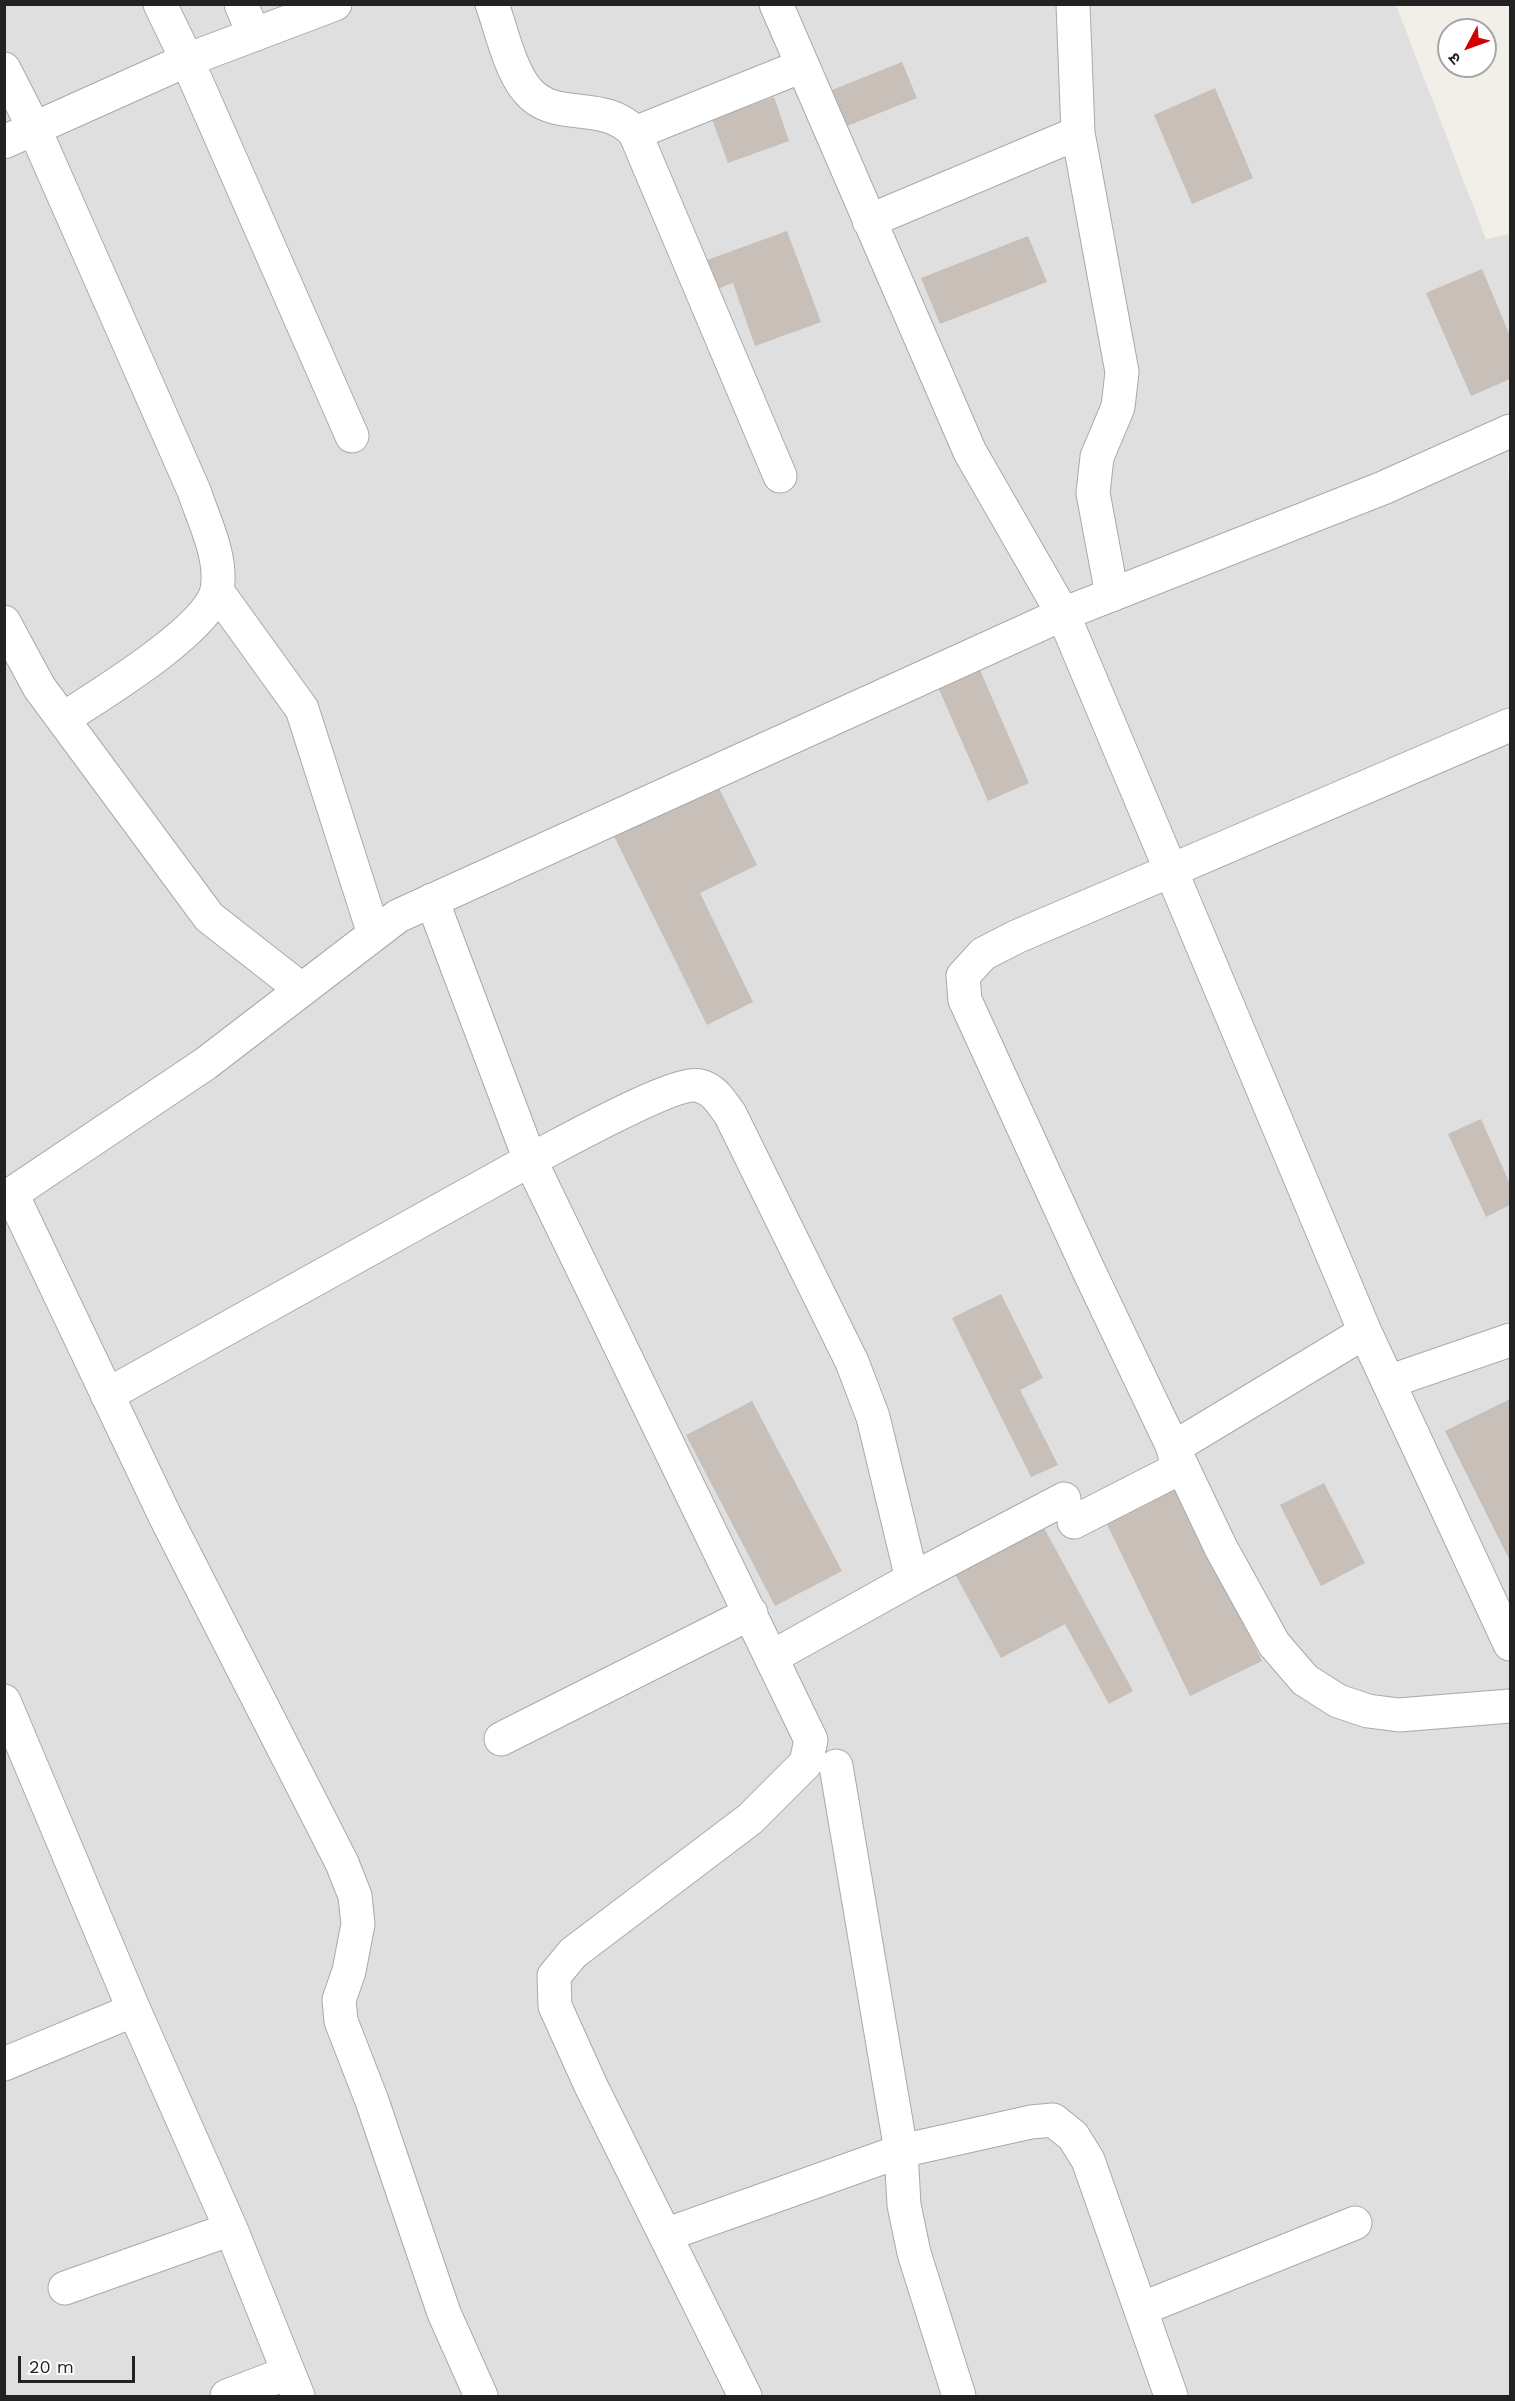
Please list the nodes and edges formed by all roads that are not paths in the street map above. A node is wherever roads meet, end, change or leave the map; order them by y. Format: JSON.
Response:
{"nodes":[{"id":1,"x":159,"y":4,"type":"edge"},
{"id":2,"x":240,"y":4,"type":"edge"},
{"id":3,"x":334,"y":4,"type":"edge"},
{"id":4,"x":492,"y":4,"type":"edge"},
{"id":5,"x":776,"y":4,"type":"edge"},
{"id":6,"x":1073,"y":4,"type":"edge"},
{"id":7,"x":254,"y":35,"type":"junction"},
{"id":8,"x":187,"y":60,"type":"junction"},
{"id":9,"x":802,"y":66,"type":"junction"},
{"id":10,"x":4,"y":69,"type":"edge"},
{"id":11,"x":34,"y":128,"type":"junction"},
{"id":12,"x":1078,"y":133,"type":"junction"},
{"id":13,"x":635,"y":134,"type":"junction"},
{"id":14,"x":4,"y":141,"type":"edge"},
{"id":15,"x":869,"y":221,"type":"junction"},
{"id":16,"x":1510,"y":431,"type":"edge"},
{"id":17,"x":352,"y":436,"type":"dead end"},
{"id":18,"x":780,"y":476,"type":"dead end"},
{"id":19,"x":217,"y":591,"type":"junction"},
{"id":20,"x":1112,"y":595,"type":"junction"},
{"id":21,"x":1063,"y":614,"type":"junction"},
{"id":22,"x":6,"y":627,"type":"edge"},
{"id":23,"x":63,"y":719,"type":"junction"},
{"id":24,"x":1510,"y":725,"type":"edge"},
{"id":25,"x":1171,"y":871,"type":"junction"},
{"id":26,"x":432,"y":900,"type":"junction"},
{"id":27,"x":374,"y":933,"type":"junction"},
{"id":28,"x":302,"y":990,"type":"junction"},
{"id":29,"x":530,"y":1160,"type":"junction"},
{"id":30,"x":8,"y":1196,"type":"edge"},
{"id":31,"x":1365,"y":1332,"type":"junction"},
{"id":32,"x":1510,"y":1340,"type":"edge"},
{"id":33,"x":1388,"y":1383,"type":"junction"},
{"id":34,"x":106,"y":1395,"type":"junction"},
{"id":35,"x":1173,"y":1448,"type":"junction"},
{"id":36,"x":912,"y":1579,"type":"junction"},
{"id":37,"x":751,"y":1612,"type":"junction"},
{"id":38,"x":1510,"y":1644,"type":"edge"},
{"id":39,"x":772,"y":1657,"type":"junction"},
{"id":40,"x":4,"y":1701,"type":"edge"},
{"id":41,"x":1510,"y":1706,"type":"edge"},
{"id":42,"x":501,"y":1739,"type":"dead end"},
{"id":43,"x":836,"y":1766,"type":"dead end"},
{"id":44,"x":134,"y":2010,"type":"junction"},
{"id":45,"x":4,"y":2064,"type":"edge"},
{"id":46,"x":901,"y":2151,"type":"junction"},
{"id":47,"x":1355,"y":2223,"type":"dead end"},
{"id":48,"x":231,"y":2229,"type":"junction"},
{"id":49,"x":666,"y":2235,"type":"junction"},
{"id":50,"x":65,"y":2288,"type":"dead end"},
{"id":51,"x":1141,"y":2309,"type":"junction"},
{"id":52,"x":293,"y":2385,"type":"edge"},
{"id":53,"x":227,"y":2397,"type":"edge"},
{"id":54,"x":481,"y":2397,"type":"edge"},
{"id":55,"x":745,"y":2397,"type":"edge"},
{"id":56,"x":959,"y":2397,"type":"edge"},
{"id":57,"x":1171,"y":2397,"type":"edge"}],
"edges":[{"from":1,"to":8,"type":"street"},
{"from":2,"to":7,"type":"street"},
{"from":3,"to":7,"type":"street"},
{"from":4,"to":13,"type":"street"},
{"from":5,"to":9,"type":"street"},
{"from":6,"to":12,"type":"street"},
{"from":7,"to":8,"type":"street"},
{"from":8,"to":11,"type":"street"},
{"from":8,"to":17,"type":"street"},
{"from":9,"to":13,"type":"street"},
{"from":9,"to":15,"type":"street"},
{"from":10,"to":11,"type":"street"},
{"from":11,"to":14,"type":"street"},
{"from":11,"to":19,"type":"street"},
{"from":12,"to":15,"type":"street"},
{"from":12,"to":20,"type":"street"},
{"from":13,"to":18,"type":"street"},
{"from":15,"to":21,"type":"street"},
{"from":16,"to":20,"type":"street"},
{"from":19,"to":23,"type":"street"},
{"from":19,"to":27,"type":"street"},
{"from":20,"to":21,"type":"street"},
{"from":21,"to":25,"type":"street"},
{"from":21,"to":26,"type":"street"},
{"from":22,"to":23,"type":"street"},
{"from":23,"to":28,"type":"street"},
{"from":24,"to":25,"type":"street"},
{"from":25,"to":31,"type":"street"},
{"from":25,"to":35,"type":"street"},
{"from":26,"to":27,"type":"street"},
{"from":26,"to":29,"type":"street"},
{"from":27,"to":28,"type":"street"},
{"from":28,"to":30,"type":"street"},
{"from":29,"to":34,"type":"street"},
{"from":29,"to":36,"type":"street"},
{"from":29,"to":37,"type":"street"},
{"from":30,"to":34,"type":"street"},
{"from":31,"to":33,"type":"street"},
{"from":31,"to":35,"type":"street"},
{"from":32,"to":33,"type":"street"},
{"from":33,"to":38,"type":"street"},
{"from":34,"to":54,"type":"street"},
{"from":35,"to":36,"type":"street"},
{"from":35,"to":41,"type":"street"},
{"from":36,"to":39,"type":"street"},
{"from":37,"to":39,"type":"street"},
{"from":37,"to":42,"type":"street"},
{"from":39,"to":49,"type":"street"},
{"from":40,"to":44,"type":"street"},
{"from":43,"to":46,"type":"street"},
{"from":44,"to":45,"type":"street"},
{"from":44,"to":48,"type":"street"},
{"from":46,"to":49,"type":"street"},
{"from":46,"to":51,"type":"street"},
{"from":46,"to":56,"type":"street"},
{"from":47,"to":51,"type":"street"},
{"from":48,"to":50,"type":"street"},
{"from":48,"to":52,"type":"street"},
{"from":49,"to":55,"type":"street"},
{"from":51,"to":57,"type":"street"},
{"from":52,"to":53,"type":"street"}]}
